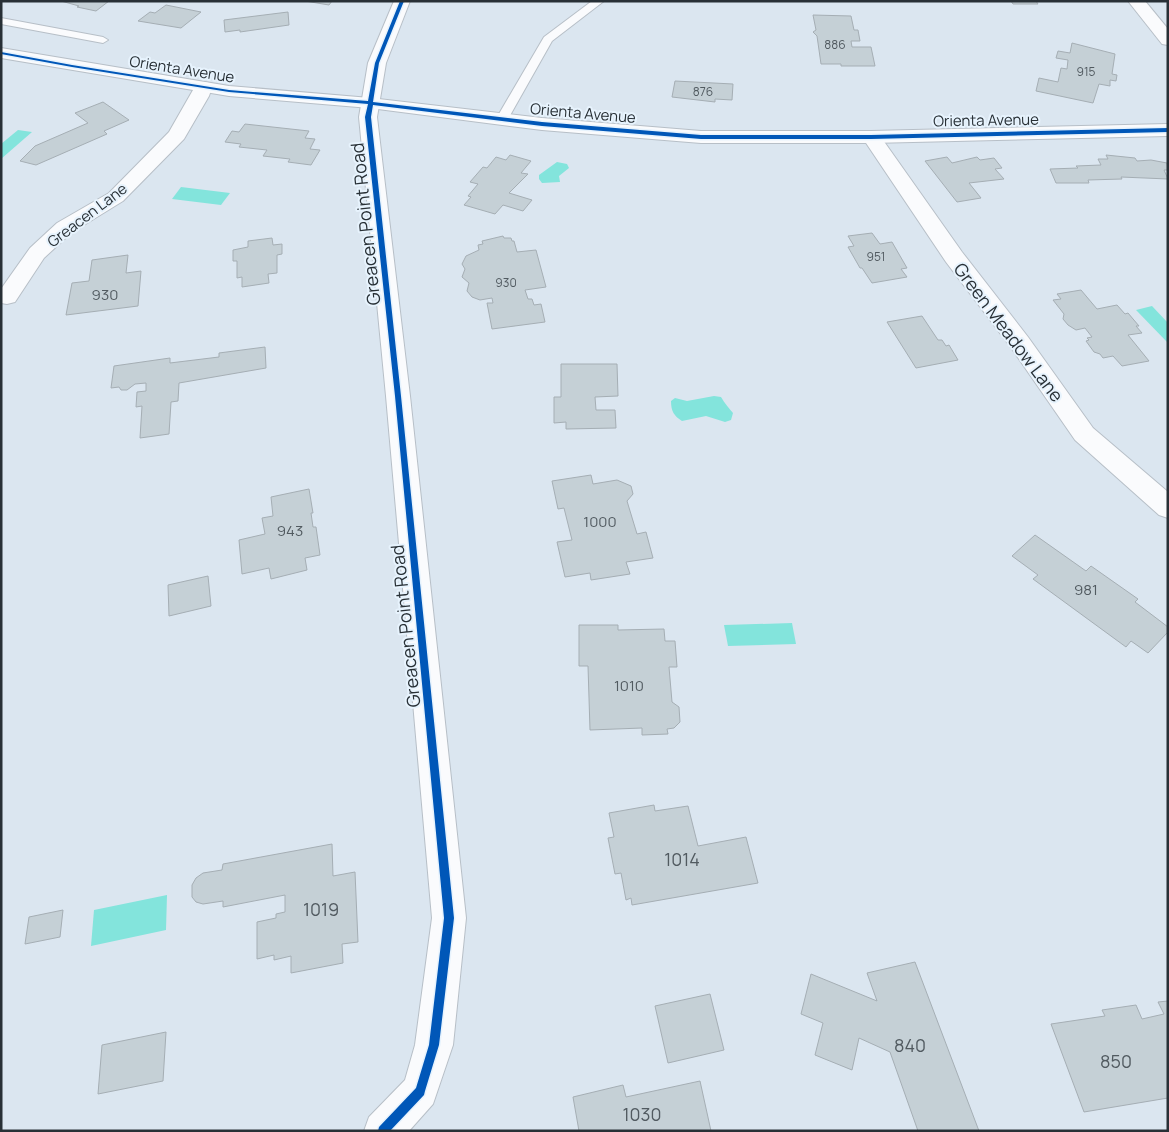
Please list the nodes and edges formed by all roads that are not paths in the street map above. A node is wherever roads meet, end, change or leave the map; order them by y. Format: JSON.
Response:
{"nodes":[{"id":1,"x":402,"y":1,"type":"edge"},
{"id":2,"x":599,"y":1,"type":"edge"},
{"id":3,"x":1136,"y":1,"type":"edge"},
{"id":4,"x":1,"y":21,"type":"edge"},
{"id":5,"x":1160,"y":21,"type":"edge"},
{"id":6,"x":103,"y":40,"type":"dead end"},
{"id":7,"x":1168,"y":40,"type":"edge"},
{"id":8,"x":1,"y":53,"type":"edge"},
{"id":9,"x":203,"y":87,"type":"junction"},
{"id":10,"x":370,"y":103,"type":"junction"},
{"id":11,"x":502,"y":119,"type":"junction"},
{"id":12,"x":1168,"y":130,"type":"edge"},
{"id":13,"x":871,"y":137,"type":"junction"},
{"id":14,"x":8,"y":297,"type":"dead end"},
{"id":15,"x":1168,"y":508,"type":"edge"},
{"id":16,"x":383,"y":1131,"type":"edge"}],
"edges":[{"from":1,"to":10,"type":"street","name":"Greacen Point Road"},
{"from":2,"to":11,"type":"lane"},
{"from":3,"to":5,"type":"street"},
{"from":4,"to":6,"type":"lane"},
{"from":5,"to":7,"type":"street"},
{"from":8,"to":9,"type":"street","name":"Orienta Avenue"},
{"from":9,"to":10,"type":"street","name":"Orienta Avenue"},
{"from":9,"to":14,"type":"street","name":"Greacen Lane"},
{"from":10,"to":11,"type":"street","name":"Orienta Avenue"},
{"from":10,"to":16,"type":"street","name":"Greacen Point Road"},
{"from":11,"to":13,"type":"street","name":"Orienta Avenue"},
{"from":12,"to":13,"type":"street","name":"Orienta Avenue"},
{"from":13,"to":15,"type":"street","name":"Green Meadow Lane"}]}
